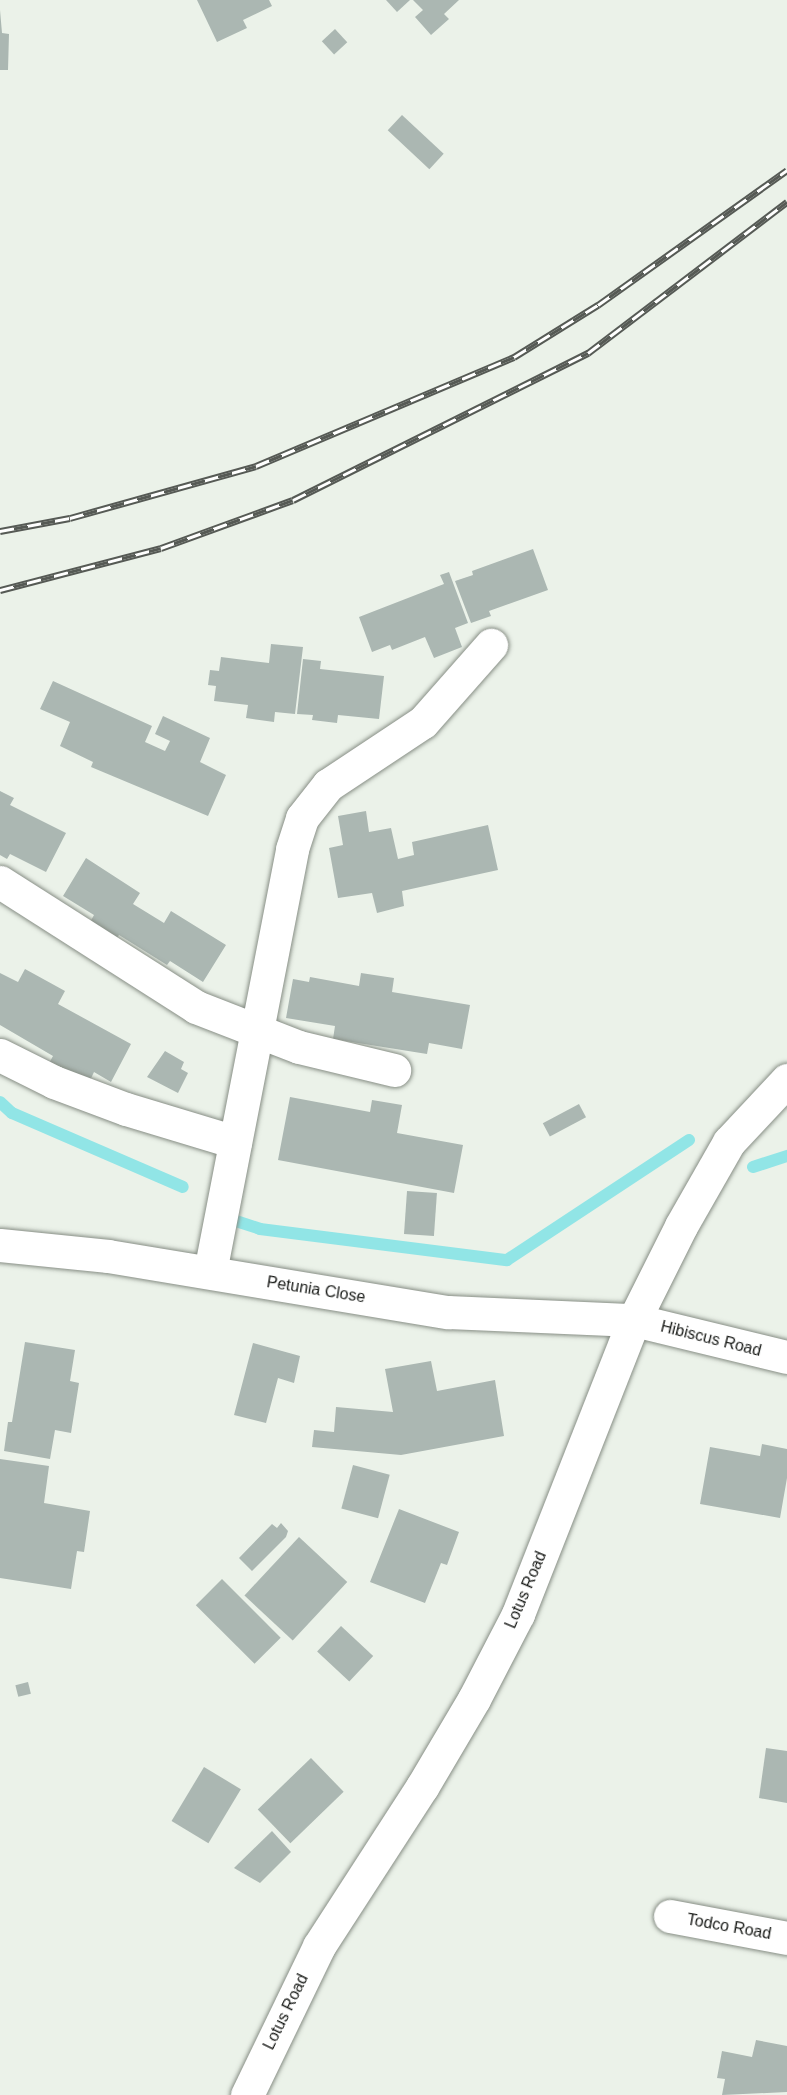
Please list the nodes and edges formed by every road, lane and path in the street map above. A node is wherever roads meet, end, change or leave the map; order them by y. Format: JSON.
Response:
{"nodes":[{"id":1,"x":491,"y":645,"type":"dead end"},
{"id":2,"x":0,"y":882,"type":"edge"},
{"id":3,"x":256,"y":1033,"type":"junction"},
{"id":4,"x":0,"y":1055,"type":"edge"},
{"id":5,"x":394,"y":1070,"type":"dead end"},
{"id":6,"x":787,"y":1080,"type":"edge"},
{"id":7,"x":235,"y":1142,"type":"junction"},
{"id":8,"x":0,"y":1245,"type":"edge"},
{"id":9,"x":210,"y":1272,"type":"junction"},
{"id":10,"x":634,"y":1320,"type":"junction"},
{"id":11,"x":787,"y":1357,"type":"edge"},
{"id":12,"x":670,"y":1916,"type":"dead end"},
{"id":13,"x":787,"y":1938,"type":"edge"},
{"id":14,"x":247,"y":2095,"type":"edge"}],
"edges":[{"from":1,"to":3,"type":"street"},
{"from":2,"to":3,"type":"street"},
{"from":3,"to":5,"type":"street"},
{"from":3,"to":7,"type":"street"},
{"from":4,"to":7,"type":"street"},
{"from":6,"to":10,"type":"street","name":"Lotus Road"},
{"from":7,"to":9,"type":"street"},
{"from":8,"to":9,"type":"street","name":"Petunia Close"},
{"from":9,"to":10,"type":"street","name":"Petunia Close"},
{"from":10,"to":11,"type":"street","name":"Hibiscus Road"},
{"from":10,"to":14,"type":"street","name":"Lotus Road"},
{"from":12,"to":13,"type":"street","name":"Todco Road"}]}
